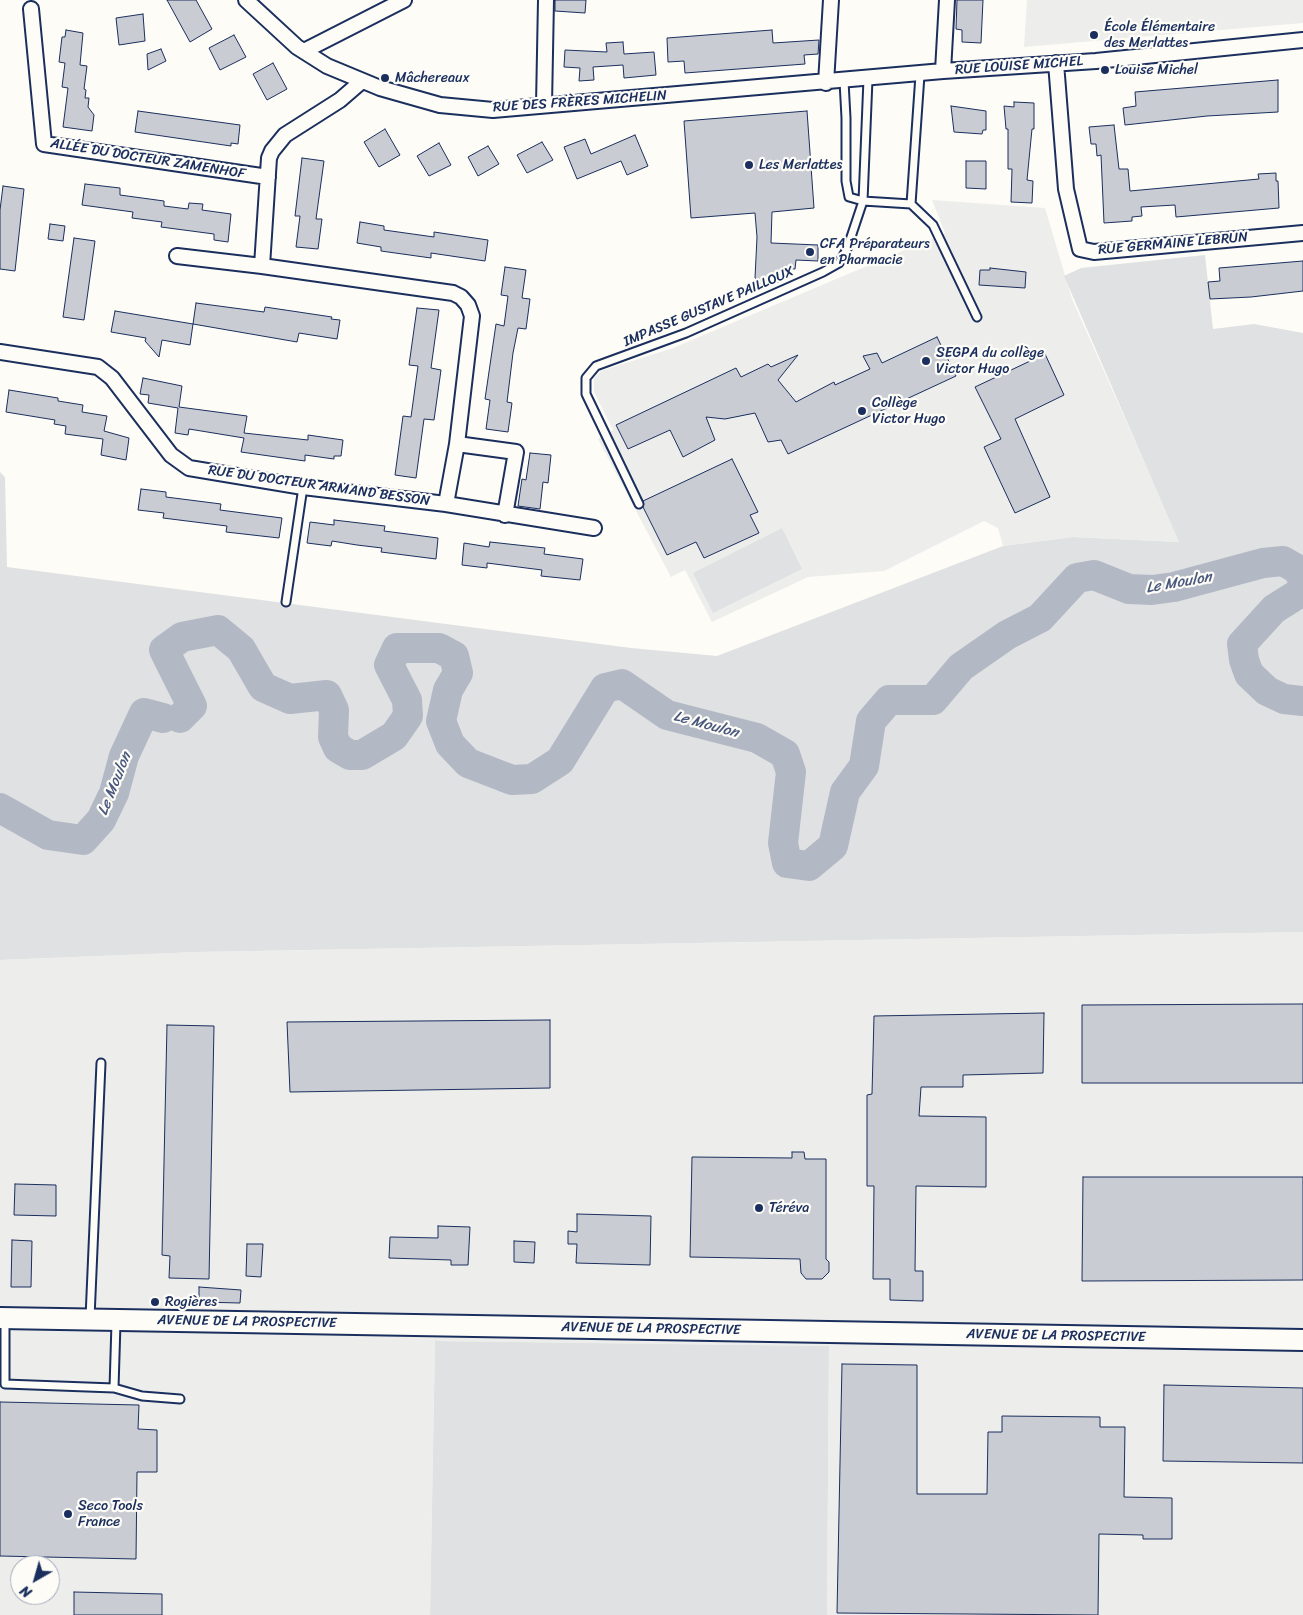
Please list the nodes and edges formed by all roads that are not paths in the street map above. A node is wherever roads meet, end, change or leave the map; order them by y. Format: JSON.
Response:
{"nodes":[{"id":1,"x":246,"y":0,"type":"edge"},
{"id":2,"x":404,"y":0,"type":"edge"},
{"id":3,"x":546,"y":0,"type":"edge"},
{"id":4,"x":831,"y":0,"type":"edge"},
{"id":5,"x":947,"y":0,"type":"edge"},
{"id":6,"x":31,"y":9,"type":"dead end"},
{"id":7,"x":1303,"y":40,"type":"edge"},
{"id":8,"x":304,"y":51,"type":"junction"},
{"id":9,"x":1056,"y":63,"type":"junction"},
{"id":10,"x":943,"y":71,"type":"junction"},
{"id":11,"x":920,"y":74,"type":"junction"},
{"id":12,"x":868,"y":79,"type":"junction"},
{"id":13,"x":362,"y":81,"type":"junction"},
{"id":14,"x":844,"y":81,"type":"junction"},
{"id":15,"x":826,"y":83,"type":"junction"},
{"id":16,"x":544,"y":105,"type":"junction"},
{"id":17,"x":268,"y":178,"type":"junction"},
{"id":18,"x":863,"y":201,"type":"junction"},
{"id":19,"x":910,"y":204,"type":"junction"},
{"id":20,"x":1303,"y":233,"type":"edge"},
{"id":21,"x":177,"y":256,"type":"dead end"},
{"id":22,"x":262,"y":266,"type":"junction"},
{"id":23,"x":977,"y":317,"type":"dead end"},
{"id":24,"x":0,"y":352,"type":"edge"},
{"id":25,"x":457,"y":444,"type":"junction"},
{"id":26,"x":303,"y":487,"type":"junction"},
{"id":27,"x":446,"y":504,"type":"junction"},
{"id":28,"x":639,"y":504,"type":"dead end"},
{"id":29,"x":505,"y":515,"type":"junction"},
{"id":30,"x":594,"y":528,"type":"dead end"},
{"id":31,"x":286,"y":602,"type":"dead end"},
{"id":32,"x":101,"y":1063,"type":"dead end"},
{"id":33,"x":2,"y":1318,"type":"edge"},
{"id":34,"x":90,"y":1320,"type":"junction"},
{"id":35,"x":116,"y":1320,"type":"junction"},
{"id":36,"x":1303,"y":1340,"type":"edge"},
{"id":37,"x":114,"y":1388,"type":"junction"},
{"id":38,"x":180,"y":1399,"type":"dead end"}],
"edges":[{"from":1,"to":8,"type":"street","name":"RUE DES FRÈRES MICHELIN"},
{"from":2,"to":8,"type":"street"},
{"from":3,"to":16,"type":"street"},
{"from":4,"to":15,"type":"street"},
{"from":5,"to":10,"type":"street"},
{"from":6,"to":17,"type":"street","name":"ALLÉE DU DOCTEUR ZAMENHOF"},
{"from":7,"to":9,"type":"street","name":"RUE LOUISE MICHEL"},
{"from":8,"to":13,"type":"street","name":"RUE DES FRÈRES MICHELIN"},
{"from":9,"to":10,"type":"street","name":"RUE LOUISE MICHEL"},
{"from":9,"to":20,"type":"street","name":"RUE GERMAINE LEBRUN"},
{"from":10,"to":11,"type":"street","name":"RUE DES FRÈRES MICHELIN"},
{"from":11,"to":12,"type":"street","name":"RUE DES FRÈRES MICHELIN"},
{"from":11,"to":19,"type":"lane"},
{"from":12,"to":14,"type":"street","name":"RUE DES FRÈRES MICHELIN"},
{"from":12,"to":18,"type":"lane","name":"IMPASSE GUSTAVE PAILLOUX"},
{"from":13,"to":16,"type":"street","name":"RUE DES FRÈRES MICHELIN"},
{"from":13,"to":17,"type":"street"},
{"from":14,"to":15,"type":"street","name":"RUE DES FRÈRES MICHELIN"},
{"from":14,"to":18,"type":"lane"},
{"from":15,"to":16,"type":"street","name":"RUE DES FRÈRES MICHELIN"},
{"from":17,"to":22,"type":"street"},
{"from":18,"to":19,"type":"lane"},
{"from":18,"to":28,"type":"lane","name":"IMPASSE GUSTAVE PAILLOUX"},
{"from":19,"to":23,"type":"lane"},
{"from":21,"to":22,"type":"street"},
{"from":22,"to":25,"type":"street"},
{"from":24,"to":26,"type":"street","name":"RUE DU DOCTEUR ARMAND BESSON"},
{"from":25,"to":27,"type":"street"},
{"from":25,"to":29,"type":"street"},
{"from":26,"to":27,"type":"street","name":"RUE DU DOCTEUR ARMAND BESSON"},
{"from":26,"to":31,"type":"lane"},
{"from":27,"to":29,"type":"street","name":"RUE DU DOCTEUR ARMAND BESSON"},
{"from":29,"to":30,"type":"street","name":"RUE DU DOCTEUR ARMAND BESSON"},
{"from":32,"to":34,"type":"lane"},
{"from":33,"to":34,"type":"main road","name":"AVENUE DE LA PROSPECTIVE"},
{"from":33,"to":37,"type":"lane"},
{"from":34,"to":35,"type":"main road","name":"AVENUE DE LA PROSPECTIVE"},
{"from":35,"to":36,"type":"main road","name":"AVENUE DE LA PROSPECTIVE"},
{"from":35,"to":37,"type":"lane"},
{"from":37,"to":38,"type":"lane"}]}
